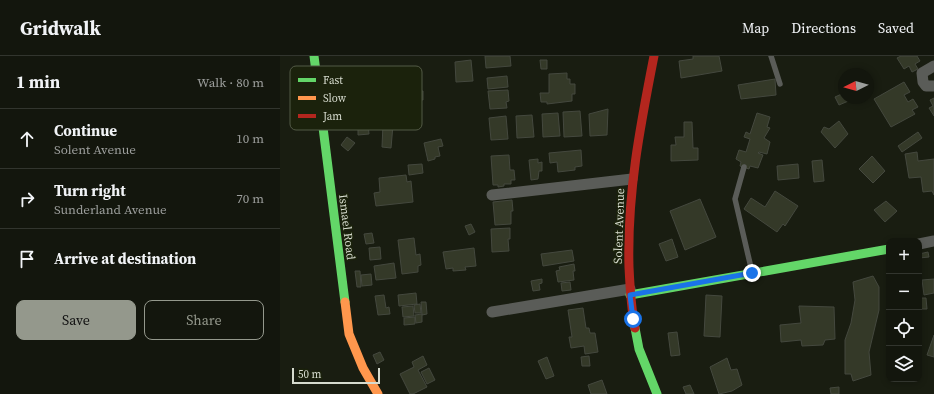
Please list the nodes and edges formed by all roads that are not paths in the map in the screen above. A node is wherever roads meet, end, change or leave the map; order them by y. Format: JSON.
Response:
{"nodes":[{"id":1,"x":314,"y":56,"type":"edge"},
{"id":2,"x":654,"y":56,"type":"edge"},
{"id":3,"x":771,"y":56,"type":"edge"},
{"id":4,"x":315,"y":66,"type":"edge"},
{"id":5,"x":934,"y":66,"type":"edge"},
{"id":6,"x":780,"y":84,"type":"dead end"},
{"id":7,"x":934,"y":86,"type":"edge"},
{"id":8,"x":323,"y":130,"type":"edge"},
{"id":9,"x":744,"y":167,"type":"dead end"},
{"id":10,"x":632,"y":179,"type":"junction"},
{"id":11,"x":492,"y":195,"type":"dead end"},
{"id":12,"x":934,"y":241,"type":"edge"},
{"id":13,"x":922,"y":243,"type":"edge"},
{"id":14,"x":886,"y":250,"type":"edge"},
{"id":15,"x":752,"y":273,"type":"junction"},
{"id":16,"x":630,"y":292,"type":"junction"},
{"id":17,"x":492,"y":312,"type":"dead end"},
{"id":18,"x":378,"y":394,"type":"edge"},
{"id":19,"x":657,"y":394,"type":"edge"}],
"edges":[{"from":1,"to":4,"type":"street","name":"Ismael Road"},
{"from":2,"to":10,"type":"street","name":"Solent Avenue"},
{"from":3,"to":6,"type":"lane"},
{"from":5,"to":7,"type":"street"},
{"from":8,"to":18,"type":"street","name":"Ismael Road"},
{"from":9,"to":15,"type":"lane"},
{"from":10,"to":11,"type":"street"},
{"from":10,"to":16,"type":"street","name":"Solent Avenue"},
{"from":12,"to":13,"type":"street"},
{"from":14,"to":15,"type":"street"},
{"from":15,"to":16,"type":"street"},
{"from":16,"to":17,"type":"street"},
{"from":16,"to":19,"type":"street","name":"Solent Avenue"}]}
